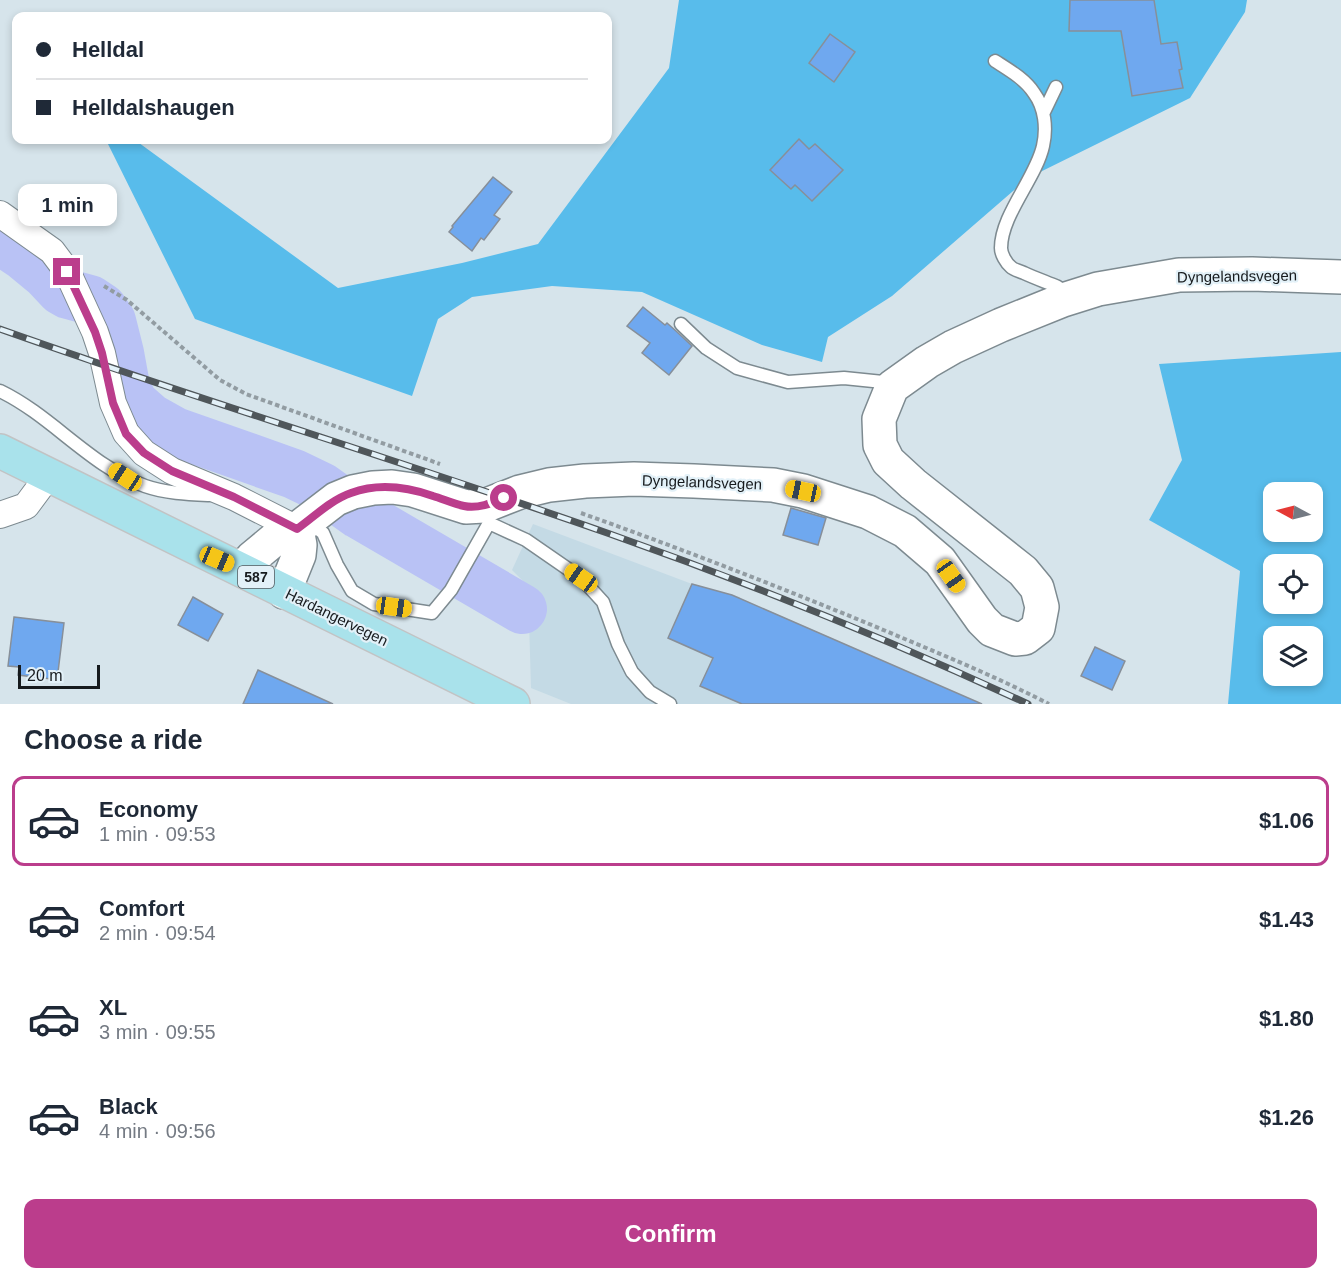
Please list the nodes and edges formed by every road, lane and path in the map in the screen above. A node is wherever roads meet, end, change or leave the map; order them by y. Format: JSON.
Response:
{"nodes":[{"id":1,"x":995,"y":61,"type":"dead end"},
{"id":2,"x":1056,"y":87,"type":"dead end"},
{"id":3,"x":1044,"y":112,"type":"junction"},
{"id":4,"x":0,"y":214,"type":"edge"},
{"id":5,"x":1341,"y":277,"type":"edge"},
{"id":6,"x":1063,"y":300,"type":"junction"},
{"id":7,"x":681,"y":324,"type":"dead end"},
{"id":8,"x":892,"y":387,"type":"junction"},
{"id":9,"x":0,"y":391,"type":"edge"},
{"id":10,"x":0,"y":451,"type":"edge"},
{"id":11,"x":49,"y":475,"type":"junction"},
{"id":12,"x":234,"y":497,"type":"junction"},
{"id":13,"x":486,"y":514,"type":"junction"},
{"id":14,"x":0,"y":515,"type":"edge"},
{"id":15,"x":307,"y":522,"type":"junction"},
{"id":16,"x":242,"y":569,"type":"junction"},
{"id":17,"x":284,"y":592,"type":"junction"},
{"id":18,"x":513,"y":704,"type":"edge"},
{"id":19,"x":670,"y":704,"type":"edge"}],
"edges":[{"from":1,"to":3,"type":"lane"},
{"from":2,"to":3,"type":"lane"},
{"from":3,"to":6,"type":"lane"},
{"from":4,"to":12,"type":"street"},
{"from":5,"to":6,"type":"street","name":"Dyngelandsvegen"},
{"from":6,"to":8,"type":"street","name":"Dyngelandsvegen"},
{"from":7,"to":8,"type":"lane"},
{"from":8,"to":13,"type":"street","name":"Dyngelandsvegen"},
{"from":9,"to":12,"type":"lane"},
{"from":10,"to":11,"type":"main road","name":"Hardangervegen","number":"587"},
{"from":11,"to":14,"type":"street"},
{"from":11,"to":16,"type":"main road","name":"Hardangervegen","number":"587"},
{"from":12,"to":15,"type":"street"},
{"from":13,"to":15,"type":"street","name":"Dyngelandsvegen"},
{"from":13,"to":15,"type":"lane"},
{"from":13,"to":19,"type":"lane"},
{"from":15,"to":16,"type":"street","name":"Dyngelandsvegen"},
{"from":15,"to":17,"type":"street"},
{"from":16,"to":17,"type":"main road","name":"Hardangervegen","number":"587"},
{"from":17,"to":18,"type":"main road","name":"Hardangervegen","number":"587"}]}
